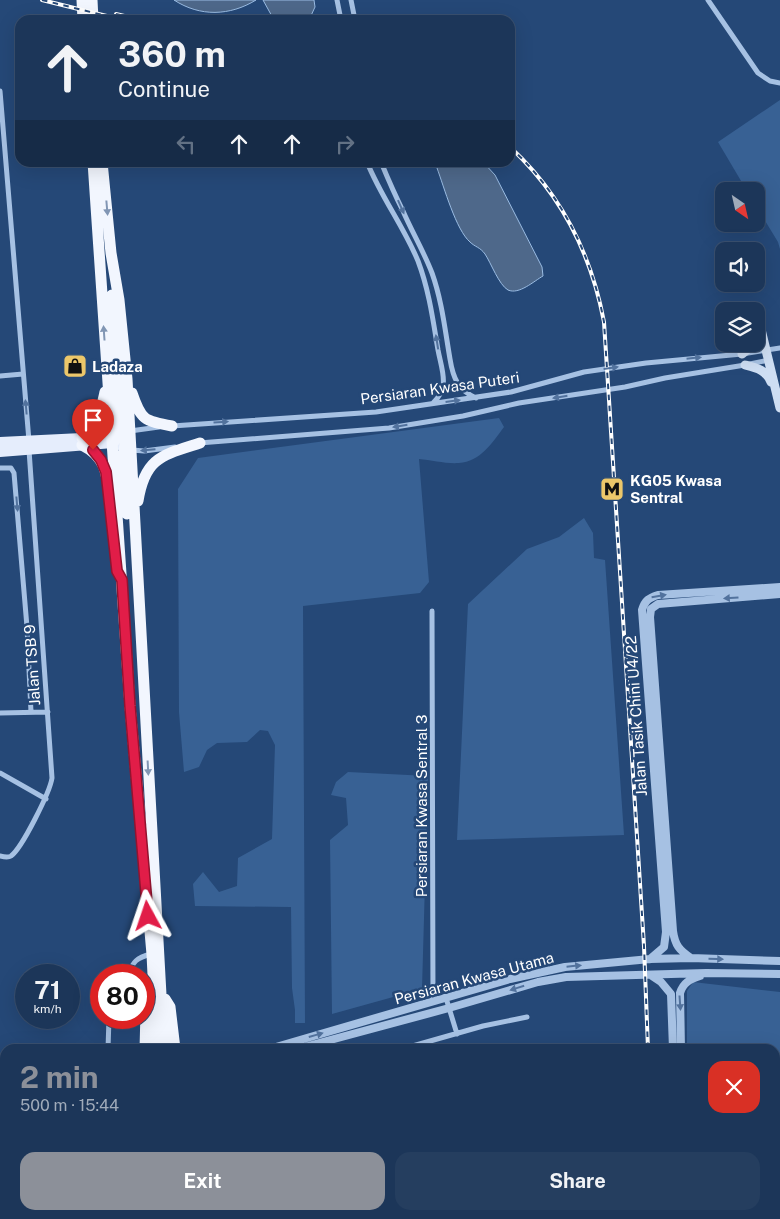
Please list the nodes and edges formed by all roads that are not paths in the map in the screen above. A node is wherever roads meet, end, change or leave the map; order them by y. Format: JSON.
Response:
{"nodes":[{"id":1,"x":82,"y":0,"type":"edge"},
{"id":2,"x":92,"y":0,"type":"edge"},
{"id":3,"x":337,"y":0,"type":"edge"},
{"id":4,"x":350,"y":0,"type":"edge"},
{"id":5,"x":708,"y":0,"type":"edge"},
{"id":6,"x":83,"y":15,"type":"edge"},
{"id":7,"x":93,"y":15,"type":"edge"},
{"id":8,"x":340,"y":15,"type":"edge"},
{"id":9,"x":353,"y":15,"type":"edge"},
{"id":10,"x":780,"y":83,"type":"edge"},
{"id":11,"x":0,"y":90,"type":"edge"},
{"id":12,"x":92,"y":167,"type":"edge"},
{"id":13,"x":102,"y":167,"type":"edge"},
{"id":14,"x":370,"y":167,"type":"edge"},
{"id":15,"x":383,"y":167,"type":"edge"},
{"id":16,"x":111,"y":253,"type":"junction"},
{"id":17,"x":765,"y":346,"type":"edge"},
{"id":18,"x":780,"y":348,"type":"edge"},
{"id":19,"x":744,"y":352,"type":"edge"},
{"id":20,"x":742,"y":354,"type":"junction"},
{"id":21,"x":767,"y":355,"type":"junction"},
{"id":22,"x":745,"y":365,"type":"junction"},
{"id":23,"x":23,"y":374,"type":"junction"},
{"id":24,"x":0,"y":376,"type":"edge"},
{"id":25,"x":127,"y":379,"type":"junction"},
{"id":26,"x":107,"y":381,"type":"junction"},
{"id":27,"x":477,"y":398,"type":"junction"},
{"id":28,"x":432,"y":404,"type":"junction"},
{"id":29,"x":779,"y":405,"type":"edge"},
{"id":30,"x":172,"y":426,"type":"junction"},
{"id":31,"x":119,"y":435,"type":"junction"},
{"id":32,"x":82,"y":441,"type":"junction"},
{"id":33,"x":0,"y":442,"type":"edge"},
{"id":34,"x":200,"y":443,"type":"junction"},
{"id":35,"x":29,"y":445,"type":"junction"},
{"id":36,"x":128,"y":449,"type":"junction"},
{"id":37,"x":0,"y":452,"type":"edge"},
{"id":38,"x":0,"y":468,"type":"edge"},
{"id":39,"x":134,"y":520,"type":"junction"},
{"id":40,"x":122,"y":580,"type":"junction"},
{"id":41,"x":780,"y":586,"type":"edge"},
{"id":42,"x":780,"y":594,"type":"edge"},
{"id":43,"x":644,"y":603,"type":"junction"},
{"id":44,"x":651,"y":610,"type":"junction"},
{"id":45,"x":432,"y":611,"type":"dead end"},
{"id":46,"x":30,"y":712,"type":"junction"},
{"id":47,"x":48,"y":712,"type":"junction"},
{"id":48,"x":0,"y":713,"type":"edge"},
{"id":49,"x":136,"y":762,"type":"junction"},
{"id":50,"x":0,"y":773,"type":"edge"},
{"id":51,"x":46,"y":799,"type":"junction"},
{"id":52,"x":0,"y":856,"type":"edge"},
{"id":53,"x":152,"y":954,"type":"junction"},
{"id":54,"x":691,"y":958,"type":"junction"},
{"id":55,"x":650,"y":959,"type":"junction"},
{"id":56,"x":780,"y":961,"type":"edge"},
{"id":57,"x":132,"y":964,"type":"edge"},
{"id":58,"x":152,"y":964,"type":"edge"},
{"id":59,"x":706,"y":973,"type":"junction"},
{"id":60,"x":780,"y":974,"type":"edge"},
{"id":61,"x":652,"y":976,"type":"junction"},
{"id":62,"x":155,"y":993,"type":"edge"},
{"id":63,"x":162,"y":994,"type":"junction"},
{"id":64,"x":446,"y":998,"type":"junction"},
{"id":65,"x":433,"y":1002,"type":"junction"},
{"id":66,"x":449,"y":1008,"type":"junction"},
{"id":67,"x":527,"y":1017,"type":"dead end"},
{"id":68,"x":159,"y":1028,"type":"junction"},
{"id":69,"x":109,"y":1029,"type":"edge"},
{"id":70,"x":145,"y":1029,"type":"edge"},
{"id":71,"x":456,"y":1034,"type":"junction"},
{"id":72,"x":174,"y":1043,"type":"edge"},
{"id":73,"x":108,"y":1044,"type":"edge"},
{"id":74,"x":144,"y":1044,"type":"edge"},
{"id":75,"x":155,"y":1044,"type":"edge"},
{"id":76,"x":163,"y":1044,"type":"edge"},
{"id":77,"x":286,"y":1044,"type":"edge"},
{"id":78,"x":316,"y":1044,"type":"edge"},
{"id":79,"x":420,"y":1044,"type":"edge"},
{"id":80,"x":673,"y":1044,"type":"edge"},
{"id":81,"x":681,"y":1044,"type":"edge"}],
"edges":[{"from":1,"to":6,"type":"highway"},
{"from":2,"to":7,"type":"highway"},
{"from":3,"to":8,"type":"street"},
{"from":4,"to":9,"type":"street"},
{"from":5,"to":10,"type":"street"},
{"from":11,"to":23,"type":"street","name":"Jalan TSB 9"},
{"from":26,"to":12,"type":"highway","one_way":true},
{"from":13,"to":16,"type":"highway","one_way":true},
{"from":28,"to":14,"type":"street","one_way":true},
{"from":15,"to":27,"type":"street","one_way":true},
{"from":16,"to":25,"type":"highway"},
{"from":16,"to":31,"type":"highway"},
{"from":17,"to":21,"type":"main road"},
{"from":18,"to":21,"type":"street","name":"Persiaran Kwasa Puteri"},
{"from":19,"to":20,"type":"main road"},
{"from":20,"to":21,"type":"street","name":"Persiaran Kwasa Puteri"},
{"from":27,"to":20,"type":"street","name":"Persiaran Kwasa Puteri","one_way":true},
{"from":21,"to":22,"type":"street","name":"Persiaran Kwasa Puteri"},
{"from":21,"to":29,"type":"main road"},
{"from":22,"to":29,"type":"main road"},
{"from":22,"to":34,"type":"street","name":"Persiaran Kwasa Puteri","one_way":true},
{"from":23,"to":24,"type":"street"},
{"from":35,"to":23,"type":"street","name":"Jalan TSB 9","one_way":true},
{"from":25,"to":30,"type":"highway"},
{"from":25,"to":31,"type":"highway"},
{"from":26,"to":31,"type":"highway"},
{"from":26,"to":32,"type":"highway"},
{"from":28,"to":27,"type":"street","name":"Persiaran Kwasa Puteri","one_way":true},
{"from":30,"to":28,"type":"street","name":"Persiaran Kwasa Puteri","one_way":true},
{"from":30,"to":31,"type":"street","name":"Persiaran Kwasa Puteri"},
{"from":31,"to":32,"type":"main road"},
{"from":31,"to":36,"type":"main road"},
{"from":31,"to":36,"type":"highway"},
{"from":31,"to":40,"type":"highway"},
{"from":32,"to":35,"type":"main road"},
{"from":32,"to":40,"type":"highway"},
{"from":33,"to":35,"type":"main road"},
{"from":34,"to":36,"type":"street","name":"Persiaran Kwasa Puteri","one_way":true},
{"from":34,"to":39,"type":"highway"},
{"from":35,"to":37,"type":"main road"},
{"from":35,"to":47,"type":"street","name":"Jalan TSB 9"},
{"from":36,"to":39,"type":"highway"},
{"from":36,"to":49,"type":"highway"},
{"from":38,"to":46,"type":"street","one_way":true},
{"from":39,"to":63,"type":"highway","one_way":true},
{"from":40,"to":49,"type":"highway"},
{"from":43,"to":41,"type":"street","one_way":true},
{"from":42,"to":44,"type":"street","one_way":true},
{"from":43,"to":44,"type":"street"},
{"from":43,"to":55,"type":"street","name":"Jalan Tasik Chini U4/22"},
{"from":44,"to":54,"type":"street","name":"Jalan Tasik Chini U4/22"},
{"from":45,"to":65,"type":"street","name":"Persiaran Kwasa Sentral 3"},
{"from":46,"to":47,"type":"street"},
{"from":46,"to":48,"type":"street"},
{"from":47,"to":51,"type":"street","name":"Jalan TSB 9"},
{"from":49,"to":53,"type":"highway"},
{"from":50,"to":51,"type":"street"},
{"from":51,"to":52,"type":"street","name":"Jalan TSB 9"},
{"from":53,"to":57,"type":"street"},
{"from":53,"to":58,"type":"highway"},
{"from":54,"to":55,"type":"street","name":"Persiaran Kwasa Utama"},
{"from":54,"to":56,"type":"street","name":"Persiaran Kwasa Utama","one_way":true},
{"from":64,"to":55,"type":"street","name":"Persiaran Kwasa Utama","one_way":true},
{"from":59,"to":60,"type":"street","name":"Persiaran Kwasa Utama"},
{"from":59,"to":61,"type":"street","name":"Persiaran Kwasa Utama"},
{"from":59,"to":81,"type":"street","one_way":true},
{"from":61,"to":66,"type":"street","name":"Persiaran Kwasa Utama","one_way":true},
{"from":61,"to":80,"type":"street"},
{"from":62,"to":68,"type":"highway"},
{"from":63,"to":68,"type":"highway"},
{"from":63,"to":72,"type":"highway"},
{"from":64,"to":65,"type":"street","name":"Persiaran Kwasa Utama"},
{"from":64,"to":66,"type":"street"},
{"from":77,"to":65,"type":"street","name":"Persiaran Kwasa Utama","one_way":true},
{"from":66,"to":71,"type":"street"},
{"from":66,"to":78,"type":"street","name":"Persiaran Kwasa Utama"},
{"from":67,"to":71,"type":"street"},
{"from":68,"to":75,"type":"highway"},
{"from":68,"to":76,"type":"highway"},
{"from":69,"to":73,"type":"street"},
{"from":70,"to":74,"type":"highway"},
{"from":71,"to":79,"type":"street"}]}
